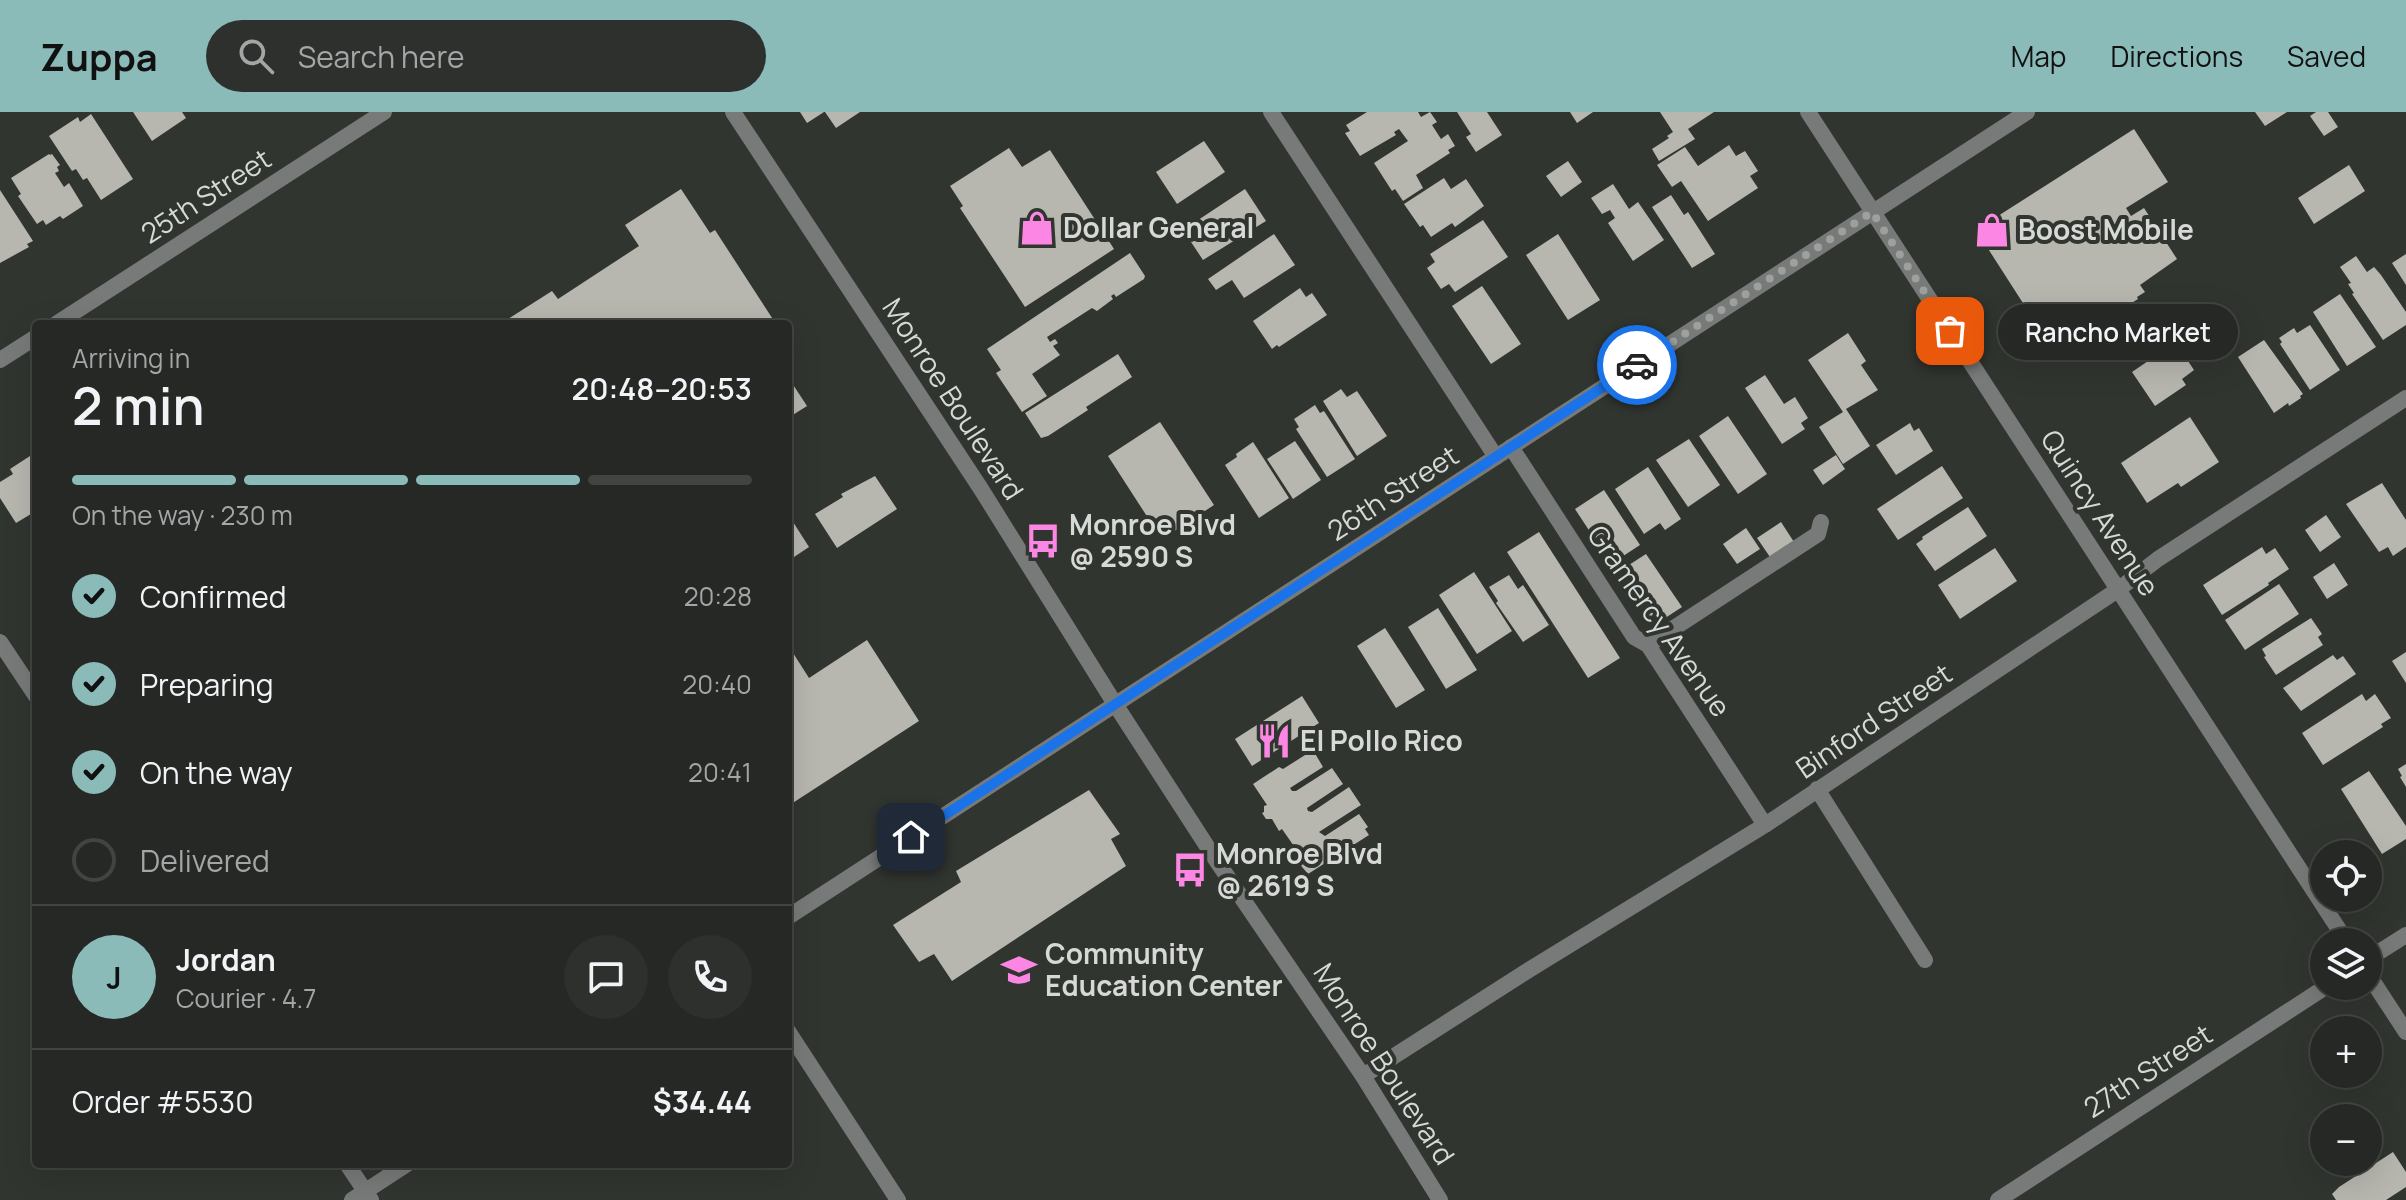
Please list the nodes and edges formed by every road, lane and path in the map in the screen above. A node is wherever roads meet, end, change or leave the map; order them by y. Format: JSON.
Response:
{"nodes":[{"id":1,"x":384,"y":112,"type":"edge"},
{"id":2,"x":733,"y":112,"type":"edge"},
{"id":3,"x":1271,"y":112,"type":"edge"},
{"id":4,"x":1808,"y":112,"type":"edge"},
{"id":5,"x":2027,"y":112,"type":"edge"},
{"id":6,"x":1872,"y":212,"type":"junction"},
{"id":7,"x":62,"y":320,"type":"edge"},
{"id":8,"x":32,"y":340,"type":"edge"},
{"id":9,"x":0,"y":360,"type":"edge"},
{"id":10,"x":2406,"y":398,"type":"edge"},
{"id":11,"x":1504,"y":452,"type":"junction"},
{"id":12,"x":1821,"y":522,"type":"dead end"},
{"id":13,"x":2119,"y":589,"type":"junction"},
{"id":14,"x":0,"y":642,"type":"edge"},
{"id":15,"x":1648,"y":645,"type":"junction"},
{"id":16,"x":32,"y":690,"type":"edge"},
{"id":17,"x":1115,"y":704,"type":"junction"},
{"id":18,"x":1817,"y":789,"type":"junction"},
{"id":19,"x":1765,"y":825,"type":"junction"},
{"id":20,"x":792,"y":914,"type":"edge"},
{"id":21,"x":2338,"y":928,"type":"edge"},
{"id":22,"x":2406,"y":935,"type":"edge"},
{"id":23,"x":2382,"y":950,"type":"edge"},
{"id":24,"x":1925,"y":960,"type":"dead end"},
{"id":25,"x":2382,"y":995,"type":"edge"},
{"id":26,"x":2310,"y":997,"type":"edge"},
{"id":27,"x":2406,"y":1032,"type":"edge"},
{"id":28,"x":792,"y":1037,"type":"edge"},
{"id":29,"x":1363,"y":1076,"type":"junction"},
{"id":30,"x":349,"y":1168,"type":"edge"},
{"id":31,"x":402,"y":1168,"type":"edge"},
{"id":32,"x":362,"y":1197,"type":"edge"},
{"id":33,"x":898,"y":1200,"type":"edge"},
{"id":34,"x":1440,"y":1200,"type":"edge"},
{"id":35,"x":1998,"y":1200,"type":"edge"}],
"edges":[{"from":1,"to":7,"type":"street","name":"25th Street"},
{"from":2,"to":17,"type":"street","name":"Monroe Boulevard"},
{"from":3,"to":11,"type":"street","name":"Gramercy Avenue"},
{"from":4,"to":6,"type":"street","name":"Quincy Avenue"},
{"from":5,"to":6,"type":"street","name":"26th Street"},
{"from":6,"to":11,"type":"street","name":"26th Street"},
{"from":6,"to":13,"type":"street","name":"Quincy Avenue"},
{"from":8,"to":9,"type":"street"},
{"from":10,"to":13,"type":"street","name":"Binford Street"},
{"from":11,"to":15,"type":"street","name":"Gramercy Avenue"},
{"from":11,"to":17,"type":"street","name":"26th Street"},
{"from":12,"to":15,"type":"street"},
{"from":13,"to":18,"type":"street","name":"Binford Street"},
{"from":13,"to":21,"type":"street","name":"Quincy Avenue"},
{"from":14,"to":16,"type":"street"},
{"from":15,"to":19,"type":"street","name":"Gramercy Avenue"},
{"from":17,"to":20,"type":"street","name":"26th Street"},
{"from":17,"to":29,"type":"street","name":"Monroe Boulevard"},
{"from":18,"to":19,"type":"street","name":"Binford Street"},
{"from":18,"to":24,"type":"street"},
{"from":19,"to":29,"type":"street","name":"Binford Street"},
{"from":22,"to":23,"type":"street"},
{"from":25,"to":27,"type":"street"},
{"from":26,"to":35,"type":"street","name":"27th Street"},
{"from":28,"to":33,"type":"street"},
{"from":29,"to":34,"type":"street","name":"Monroe Boulevard"},
{"from":30,"to":32,"type":"street"},
{"from":31,"to":32,"type":"street"}]}
